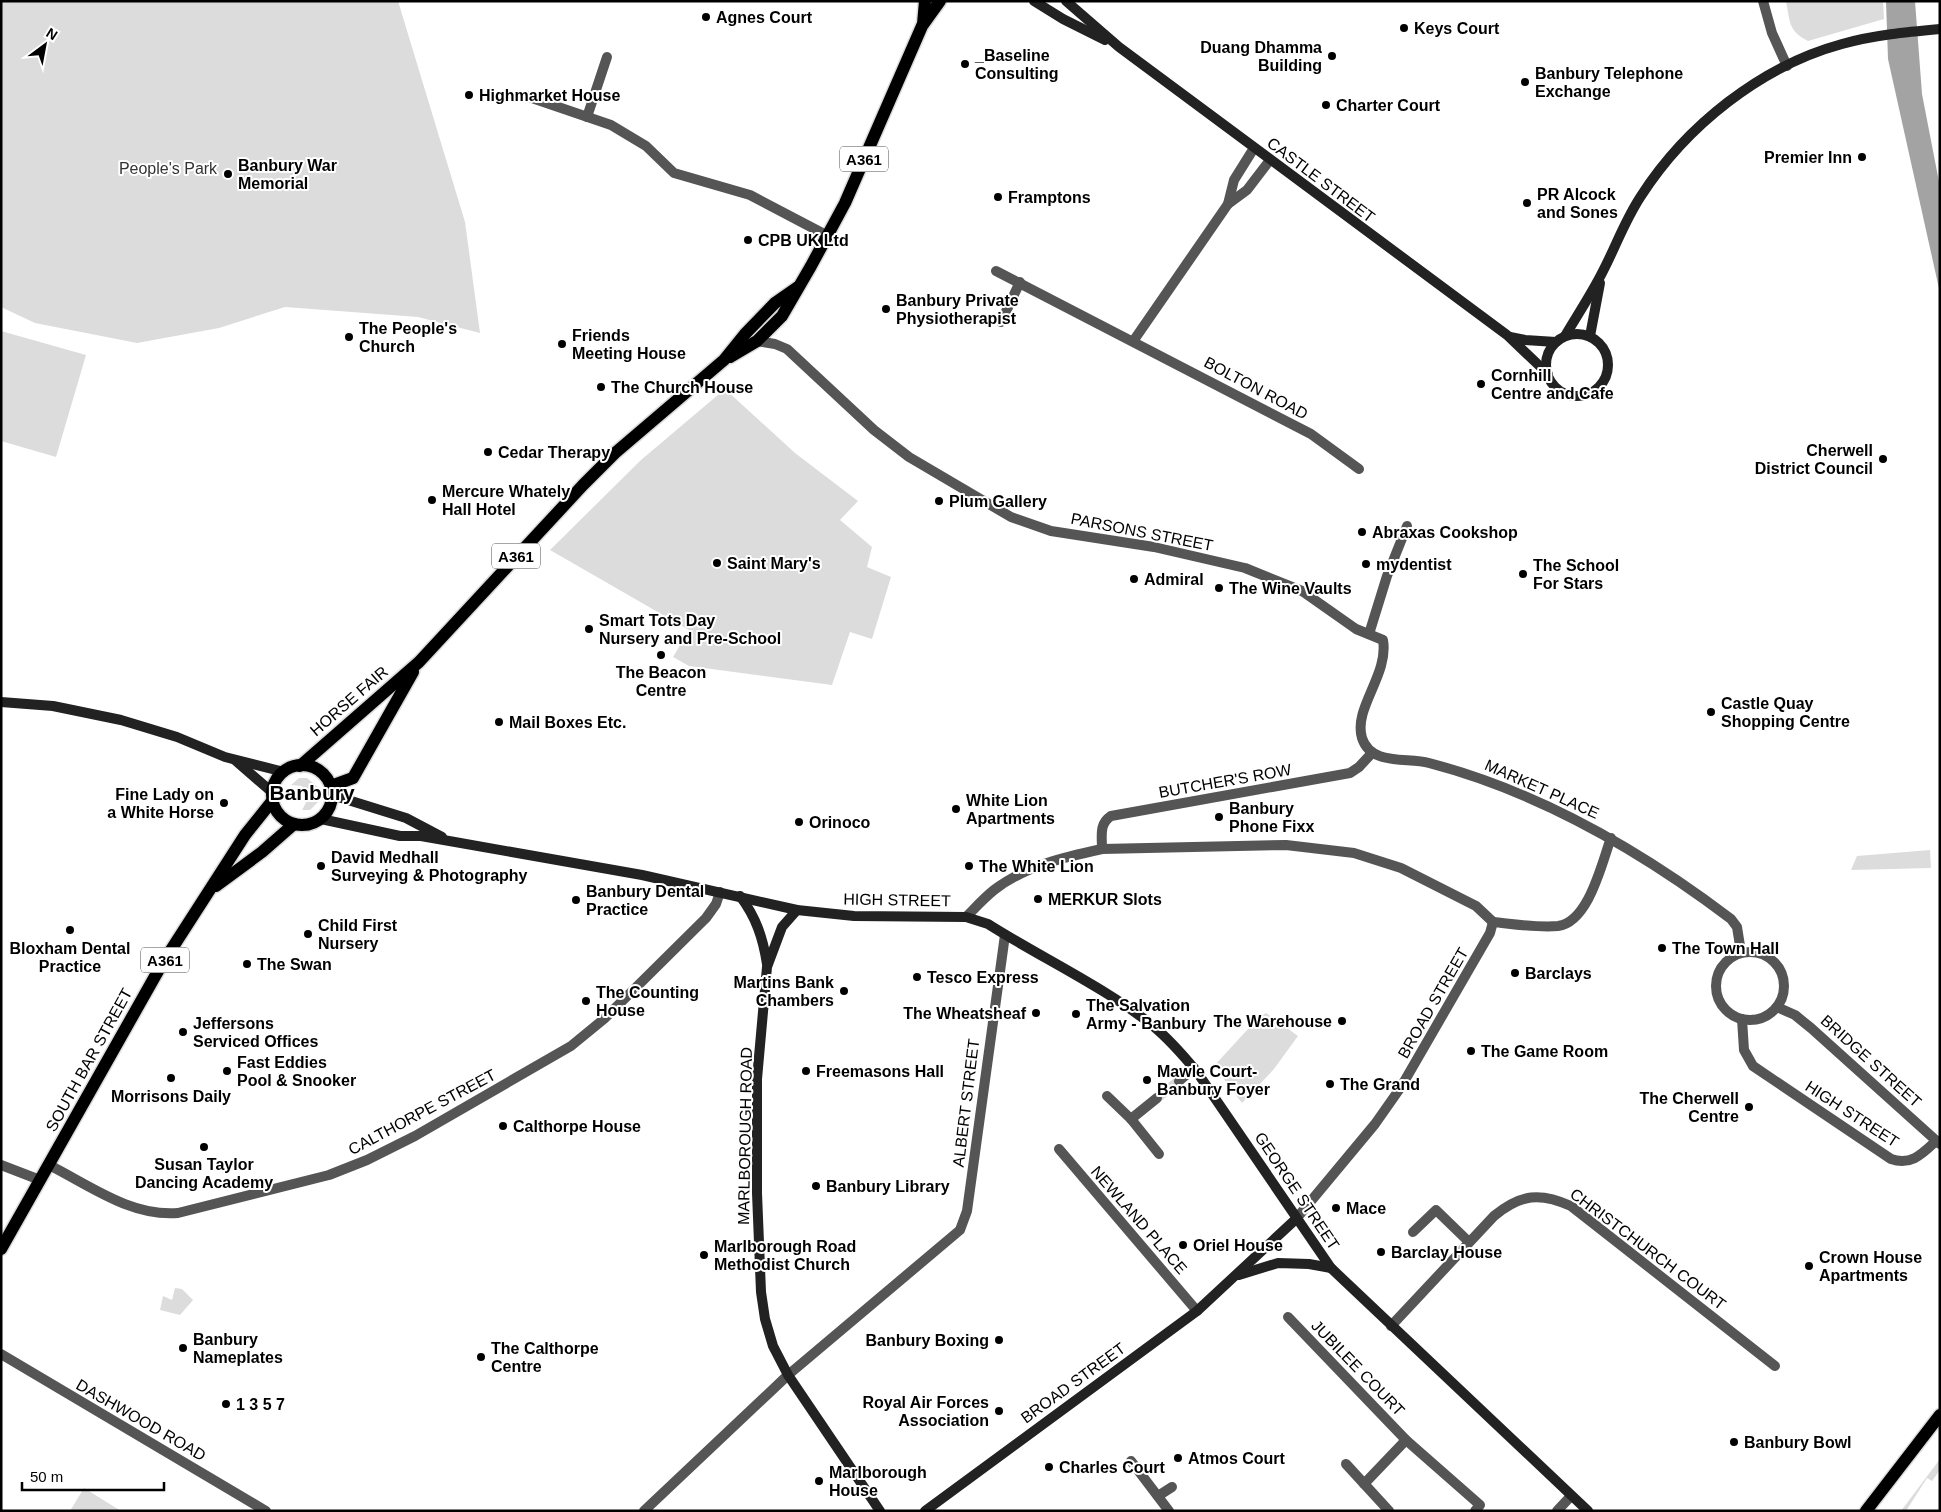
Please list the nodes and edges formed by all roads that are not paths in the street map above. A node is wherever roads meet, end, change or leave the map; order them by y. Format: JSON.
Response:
{"nodes":[{"id":1,"x":925,"y":1,"type":"edge"},
{"id":2,"x":940,"y":1,"type":"edge"},
{"id":3,"x":1034,"y":1,"type":"edge"},
{"id":4,"x":1066,"y":1,"type":"edge"},
{"id":5,"x":1763,"y":1,"type":"edge"},
{"id":6,"x":922,"y":26,"type":"junction"},
{"id":7,"x":1940,"y":29,"type":"edge"},
{"id":8,"x":1119,"y":47,"type":"junction"},
{"id":9,"x":607,"y":57,"type":"dead end"},
{"id":10,"x":1787,"y":66,"type":"junction"},
{"id":11,"x":526,"y":96,"type":"dead end"},
{"id":12,"x":587,"y":117,"type":"junction"},
{"id":13,"x":1254,"y":148,"type":"junction"},
{"id":14,"x":1270,"y":160,"type":"junction"},
{"id":15,"x":1228,"y":204,"type":"junction"},
{"id":16,"x":828,"y":236,"type":"junction"},
{"id":17,"x":996,"y":270,"type":"dead end"},
{"id":18,"x":1604,"y":270,"type":"junction"},
{"id":19,"x":1020,"y":282,"type":"junction"},
{"id":20,"x":798,"y":287,"type":"junction"},
{"id":21,"x":1000,"y":322,"type":"dead end"},
{"id":22,"x":1507,"y":335,"type":"junction"},
{"id":23,"x":1590,"y":336,"type":"junction"},
{"id":24,"x":1561,"y":339,"type":"junction"},
{"id":25,"x":1134,"y":340,"type":"junction"},
{"id":26,"x":757,"y":341,"type":"junction"},
{"id":27,"x":724,"y":360,"type":"junction"},
{"id":28,"x":1548,"y":374,"type":"junction"},
{"id":29,"x":1359,"y":469,"type":"dead end"},
{"id":30,"x":1408,"y":526,"type":"dead end"},
{"id":31,"x":1368,"y":634,"type":"junction"},
{"id":32,"x":419,"y":662,"type":"junction"},
{"id":33,"x":1,"y":702,"type":"edge"},
{"id":34,"x":1372,"y":753,"type":"junction"},
{"id":35,"x":234,"y":759,"type":"junction"},
{"id":36,"x":300,"y":766,"type":"junction"},
{"id":37,"x":284,"y":772,"type":"junction"},
{"id":38,"x":332,"y":790,"type":"junction"},
{"id":39,"x":273,"y":797,"type":"junction"},
{"id":40,"x":322,"y":819,"type":"junction"},
{"id":41,"x":294,"y":824,"type":"junction"},
{"id":42,"x":1611,"y":838,"type":"junction"},
{"id":43,"x":450,"y":841,"type":"junction"},
{"id":44,"x":1102,"y":849,"type":"junction"},
{"id":45,"x":210,"y":891,"type":"junction"},
{"id":46,"x":720,"y":892,"type":"junction"},
{"id":47,"x":740,"y":896,"type":"junction"},
{"id":48,"x":797,"y":910,"type":"junction"},
{"id":49,"x":966,"y":917,"type":"junction"},
{"id":50,"x":1493,"y":922,"type":"junction"},
{"id":51,"x":1005,"y":935,"type":"junction"},
{"id":52,"x":1741,"y":952,"type":"junction"},
{"id":53,"x":767,"y":967,"type":"junction"},
{"id":54,"x":1777,"y":1007,"type":"junction"},
{"id":55,"x":1742,"y":1019,"type":"junction"},
{"id":56,"x":1194,"y":1068,"type":"junction"},
{"id":57,"x":1179,"y":1080,"type":"tunnel mouth"},
{"id":58,"x":1107,"y":1096,"type":"dead end"},
{"id":59,"x":1157,"y":1098,"type":"tunnel mouth"},
{"id":60,"x":1131,"y":1119,"type":"junction"},
{"id":61,"x":1938,"y":1142,"type":"edge"},
{"id":62,"x":1059,"y":1149,"type":"dead end"},
{"id":63,"x":1159,"y":1154,"type":"dead end"},
{"id":64,"x":1,"y":1165,"type":"edge"},
{"id":65,"x":49,"y":1165,"type":"junction"},
{"id":66,"x":40,"y":1180,"type":"junction"},
{"id":67,"x":1296,"y":1219,"type":"junction"},
{"id":68,"x":1413,"y":1232,"type":"dead end"},
{"id":69,"x":1469,"y":1242,"type":"junction"},
{"id":70,"x":1,"y":1249,"type":"edge"},
{"id":71,"x":1331,"y":1268,"type":"junction"},
{"id":72,"x":1236,"y":1276,"type":"junction"},
{"id":73,"x":1198,"y":1311,"type":"junction"},
{"id":74,"x":1288,"y":1317,"type":"dead end"},
{"id":75,"x":1391,"y":1326,"type":"junction"},
{"id":76,"x":1,"y":1354,"type":"edge"},
{"id":77,"x":1775,"y":1366,"type":"dead end"},
{"id":78,"x":788,"y":1375,"type":"junction"},
{"id":79,"x":1938,"y":1421,"type":"edge"},
{"id":80,"x":1406,"y":1440,"type":"junction"},
{"id":81,"x":1130,"y":1461,"type":"dead end"},
{"id":82,"x":1346,"y":1464,"type":"dead end"},
{"id":83,"x":1364,"y":1484,"type":"junction"},
{"id":84,"x":1172,"y":1487,"type":"dead end"},
{"id":85,"x":1158,"y":1496,"type":"junction"},
{"id":86,"x":1571,"y":1496,"type":"junction"},
{"id":87,"x":266,"y":1511,"type":"edge"},
{"id":88,"x":644,"y":1511,"type":"edge"},
{"id":89,"x":880,"y":1511,"type":"edge"},
{"id":90,"x":925,"y":1511,"type":"edge"},
{"id":91,"x":1169,"y":1511,"type":"edge"},
{"id":92,"x":1389,"y":1511,"type":"edge"},
{"id":93,"x":1476,"y":1511,"type":"edge"},
{"id":94,"x":1557,"y":1511,"type":"edge"},
{"id":95,"x":1588,"y":1511,"type":"edge"},
{"id":96,"x":1866,"y":1511,"type":"edge"}],
"edges":[{"from":1,"to":6,"type":"main road","number":"A361"},
{"from":2,"to":6,"type":"main road","number":"A361"},
{"from":3,"to":8,"type":"street","name":"CASTLE STREET"},
{"from":4,"to":8,"type":"street","name":"CASTLE STREET"},
{"from":5,"to":10,"type":"street"},
{"from":6,"to":16,"type":"main road","number":"A361"},
{"from":7,"to":10,"type":"street"},
{"from":8,"to":13,"type":"street","name":"CASTLE STREET"},
{"from":9,"to":12,"type":"street"},
{"from":10,"to":18,"type":"street"},
{"from":11,"to":12,"type":"street"},
{"from":12,"to":16,"type":"street"},
{"from":13,"to":14,"type":"street","name":"CASTLE STREET"},
{"from":13,"to":15,"type":"street"},
{"from":14,"to":15,"type":"street"},
{"from":14,"to":22,"type":"street","name":"CASTLE STREET"},
{"from":15,"to":25,"type":"street"},
{"from":16,"to":20,"type":"main road","number":"A361"},
{"from":17,"to":19,"type":"street","name":"BOLTON ROAD"},
{"from":18,"to":23,"type":"street"},
{"from":18,"to":24,"type":"street"},
{"from":19,"to":21,"type":"street"},
{"from":19,"to":25,"type":"street","name":"BOLTON ROAD"},
{"from":20,"to":26,"type":"main road","number":"A361"},
{"from":20,"to":27,"type":"main road","number":"A361"},
{"from":22,"to":24,"type":"street","name":"CASTLE STREET"},
{"from":22,"to":28,"type":"street","name":"CASTLE STREET"},
{"from":23,"to":24,"type":"street"},
{"from":23,"to":28,"type":"street"},
{"from":24,"to":28,"type":"street"},
{"from":25,"to":29,"type":"street","name":"BOLTON ROAD"},
{"from":26,"to":27,"type":"main road","number":"A361"},
{"from":26,"to":31,"type":"street","name":"PARSONS STREET"},
{"from":27,"to":32,"type":"main road","name":"HORSE FAIR","number":"A361"},
{"from":30,"to":31,"type":"street"},
{"from":31,"to":34,"type":"street","name":"PARSONS STREET"},
{"from":32,"to":36,"type":"main road","name":"HORSE FAIR","number":"A361"},
{"from":32,"to":38,"type":"main road","name":"HORSE FAIR","number":"A361"},
{"from":33,"to":35,"type":"street"},
{"from":34,"to":42,"type":"street","name":"MARKET PLACE"},
{"from":34,"to":44,"type":"street","name":"BUTCHER'S ROW"},
{"from":35,"to":37,"type":"street"},
{"from":35,"to":39,"type":"street"},
{"from":36,"to":37,"type":"main road"},
{"from":36,"to":38,"type":"main road"},
{"from":37,"to":39,"type":"main road"},
{"from":38,"to":40,"type":"main road"},
{"from":38,"to":43,"type":"street","name":"HIGH STREET"},
{"from":39,"to":41,"type":"main road"},
{"from":39,"to":45,"type":"main road","number":"A361"},
{"from":40,"to":41,"type":"main road"},
{"from":40,"to":43,"type":"street","name":"HIGH STREET"},
{"from":41,"to":45,"type":"main road","number":"A361"},
{"from":42,"to":50,"type":"street"},
{"from":42,"to":52,"type":"street","name":"MARKET PLACE"},
{"from":43,"to":46,"type":"street","name":"HIGH STREET"},
{"from":44,"to":49,"type":"street","name":"HIGH STREET"},
{"from":44,"to":50,"type":"street","name":"HIGH STREET"},
{"from":45,"to":65,"type":"main road","name":"SOUTH BAR STREET","number":"A361"},
{"from":46,"to":47,"type":"street","name":"HIGH STREET"},
{"from":46,"to":65,"type":"street","name":"CALTHORPE STREET"},
{"from":47,"to":48,"type":"street","name":"HIGH STREET"},
{"from":47,"to":53,"type":"street","name":"MARLBOROUGH ROAD"},
{"from":48,"to":49,"type":"street","name":"HIGH STREET"},
{"from":48,"to":53,"type":"street","name":"MARLBOROUGH ROAD"},
{"from":49,"to":51,"type":"street","name":"GEORGE STREET"},
{"from":50,"to":67,"type":"street","name":"BROAD STREET"},
{"from":51,"to":56,"type":"street","name":"GEORGE STREET"},
{"from":51,"to":78,"type":"street","name":"ALBERT STREET"},
{"from":52,"to":54,"type":"street"},
{"from":52,"to":55,"type":"street"},
{"from":53,"to":78,"type":"street","name":"MARLBOROUGH ROAD"},
{"from":54,"to":55,"type":"street"},
{"from":54,"to":61,"type":"street","name":"BRIDGE STREET"},
{"from":55,"to":61,"type":"street","name":"HIGH STREET"},
{"from":56,"to":57,"type":"street"},
{"from":56,"to":67,"type":"street","name":"GEORGE STREET"},
{"from":58,"to":60,"type":"street"},
{"from":59,"to":60,"type":"street"},
{"from":60,"to":63,"type":"street"},
{"from":62,"to":73,"type":"street","name":"NEWLAND PLACE"},
{"from":64,"to":66,"type":"street"},
{"from":65,"to":66,"type":"main road","name":"SOUTH BAR STREET","number":"A361"},
{"from":66,"to":70,"type":"main road","name":"SOUTH BAR STREET","number":"A361"},
{"from":67,"to":71,"type":"street","name":"GEORGE STREET"},
{"from":67,"to":72,"type":"street","name":"BROAD STREET"},
{"from":68,"to":69,"type":"street"},
{"from":69,"to":75,"type":"street","name":"CHRISTCHURCH COURT"},
{"from":69,"to":77,"type":"street","name":"CHRISTCHURCH COURT"},
{"from":71,"to":72,"type":"street","name":"BROAD STREET"},
{"from":71,"to":75,"type":"street","name":"GEORGE STREET"},
{"from":72,"to":73,"type":"street","name":"BROAD STREET"},
{"from":73,"to":90,"type":"street","name":"BROAD STREET"},
{"from":74,"to":80,"type":"street","name":"JUBILEE COURT"},
{"from":75,"to":86,"type":"street","name":"GEORGE STREET"},
{"from":76,"to":87,"type":"street","name":"DASHWOOD ROAD"},
{"from":78,"to":88,"type":"street","name":"ALBERT STREET"},
{"from":78,"to":89,"type":"street","name":"MARLBOROUGH ROAD"},
{"from":79,"to":96,"type":"main road"},
{"from":80,"to":83,"type":"street","name":"JUBILEE COURT"},
{"from":80,"to":93,"type":"street","name":"JUBILEE COURT"},
{"from":81,"to":85,"type":"street"},
{"from":82,"to":83,"type":"street"},
{"from":83,"to":92,"type":"street"},
{"from":84,"to":85,"type":"street"},
{"from":85,"to":91,"type":"street"},
{"from":86,"to":94,"type":"street"},
{"from":86,"to":95,"type":"street","name":"GEORGE STREET"}]}
